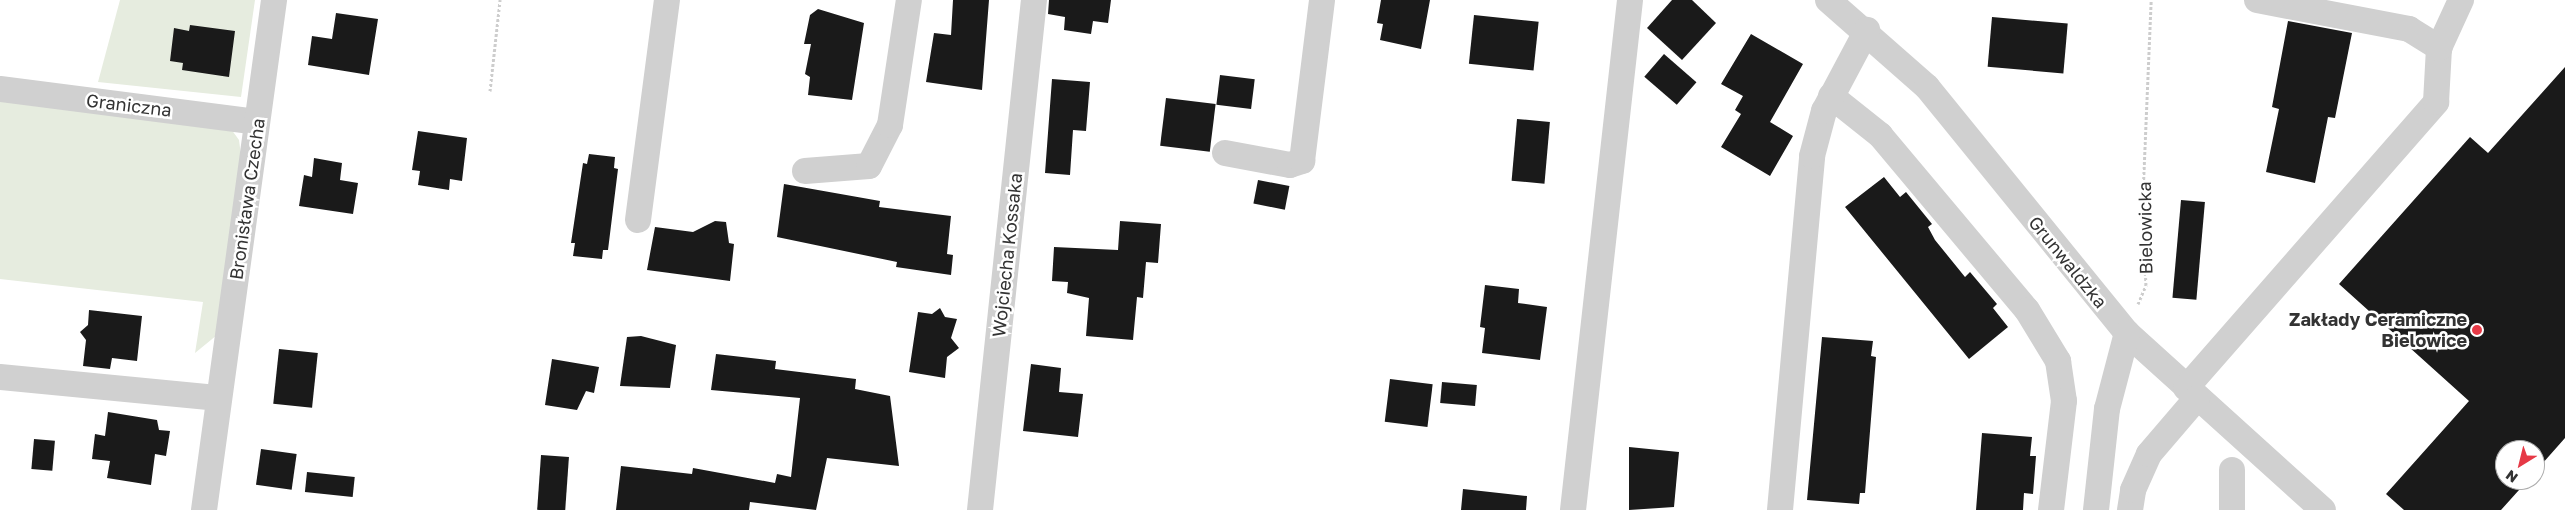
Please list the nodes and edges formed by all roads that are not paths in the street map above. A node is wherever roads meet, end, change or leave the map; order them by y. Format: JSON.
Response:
{"nodes":[{"id":1,"x":274,"y":0,"type":"edge"},
{"id":2,"x":667,"y":0,"type":"edge"},
{"id":3,"x":909,"y":0,"type":"edge"},
{"id":4,"x":1034,"y":0,"type":"edge"},
{"id":5,"x":1322,"y":0,"type":"edge"},
{"id":6,"x":1630,"y":0,"type":"edge"},
{"id":7,"x":1828,"y":0,"type":"edge"},
{"id":8,"x":2257,"y":0,"type":"edge"},
{"id":9,"x":2461,"y":0,"type":"edge"},
{"id":10,"x":1867,"y":30,"type":"junction"},
{"id":11,"x":2439,"y":48,"type":"junction"},
{"id":12,"x":0,"y":89,"type":"edge"},
{"id":13,"x":1831,"y":96,"type":"junction"},
{"id":14,"x":257,"y":122,"type":"junction"},
{"id":15,"x":1225,"y":153,"type":"dead end"},
{"id":16,"x":805,"y":171,"type":"dead end"},
{"id":17,"x":638,"y":220,"type":"dead end"},
{"id":18,"x":2127,"y":333,"type":"junction"},
{"id":19,"x":0,"y":377,"type":"edge"},
{"id":20,"x":2191,"y":393,"type":"junction"},
{"id":21,"x":219,"y":398,"type":"junction"},
{"id":22,"x":2232,"y":470,"type":"dead end"},
{"id":23,"x":204,"y":510,"type":"edge"},
{"id":24,"x":980,"y":510,"type":"edge"},
{"id":25,"x":1573,"y":510,"type":"edge"},
{"id":26,"x":1780,"y":510,"type":"edge"},
{"id":27,"x":2051,"y":510,"type":"edge"},
{"id":28,"x":2096,"y":510,"type":"edge"},
{"id":29,"x":2130,"y":510,"type":"edge"},
{"id":30,"x":2232,"y":510,"type":"edge"},
{"id":31,"x":2323,"y":510,"type":"edge"}],
"edges":[{"from":1,"to":14,"type":"street","name":"Bronisława Czecha"},
{"from":2,"to":17,"type":"street"},
{"from":3,"to":16,"type":"street"},
{"from":4,"to":24,"type":"street","name":"Wojciecha Kossaka"},
{"from":5,"to":15,"type":"street"},
{"from":6,"to":25,"type":"street"},
{"from":7,"to":10,"type":"street","name":"Grunwaldzka"},
{"from":8,"to":11,"type":"street"},
{"from":9,"to":11,"type":"street"},
{"from":10,"to":13,"type":"street"},
{"from":10,"to":18,"type":"street","name":"Grunwaldzka"},
{"from":11,"to":20,"type":"street"},
{"from":12,"to":14,"type":"street","name":"Graniczna"},
{"from":13,"to":26,"type":"street"},
{"from":13,"to":27,"type":"street"},
{"from":14,"to":21,"type":"street","name":"Bronisława Czecha"},
{"from":18,"to":20,"type":"street","name":"Grunwaldzka"},
{"from":18,"to":28,"type":"street"},
{"from":19,"to":21,"type":"street"},
{"from":20,"to":29,"type":"street"},
{"from":20,"to":31,"type":"street","name":"Grunwaldzka"},
{"from":21,"to":23,"type":"street","name":"Bronisława Czecha"},
{"from":22,"to":30,"type":"street"}]}
